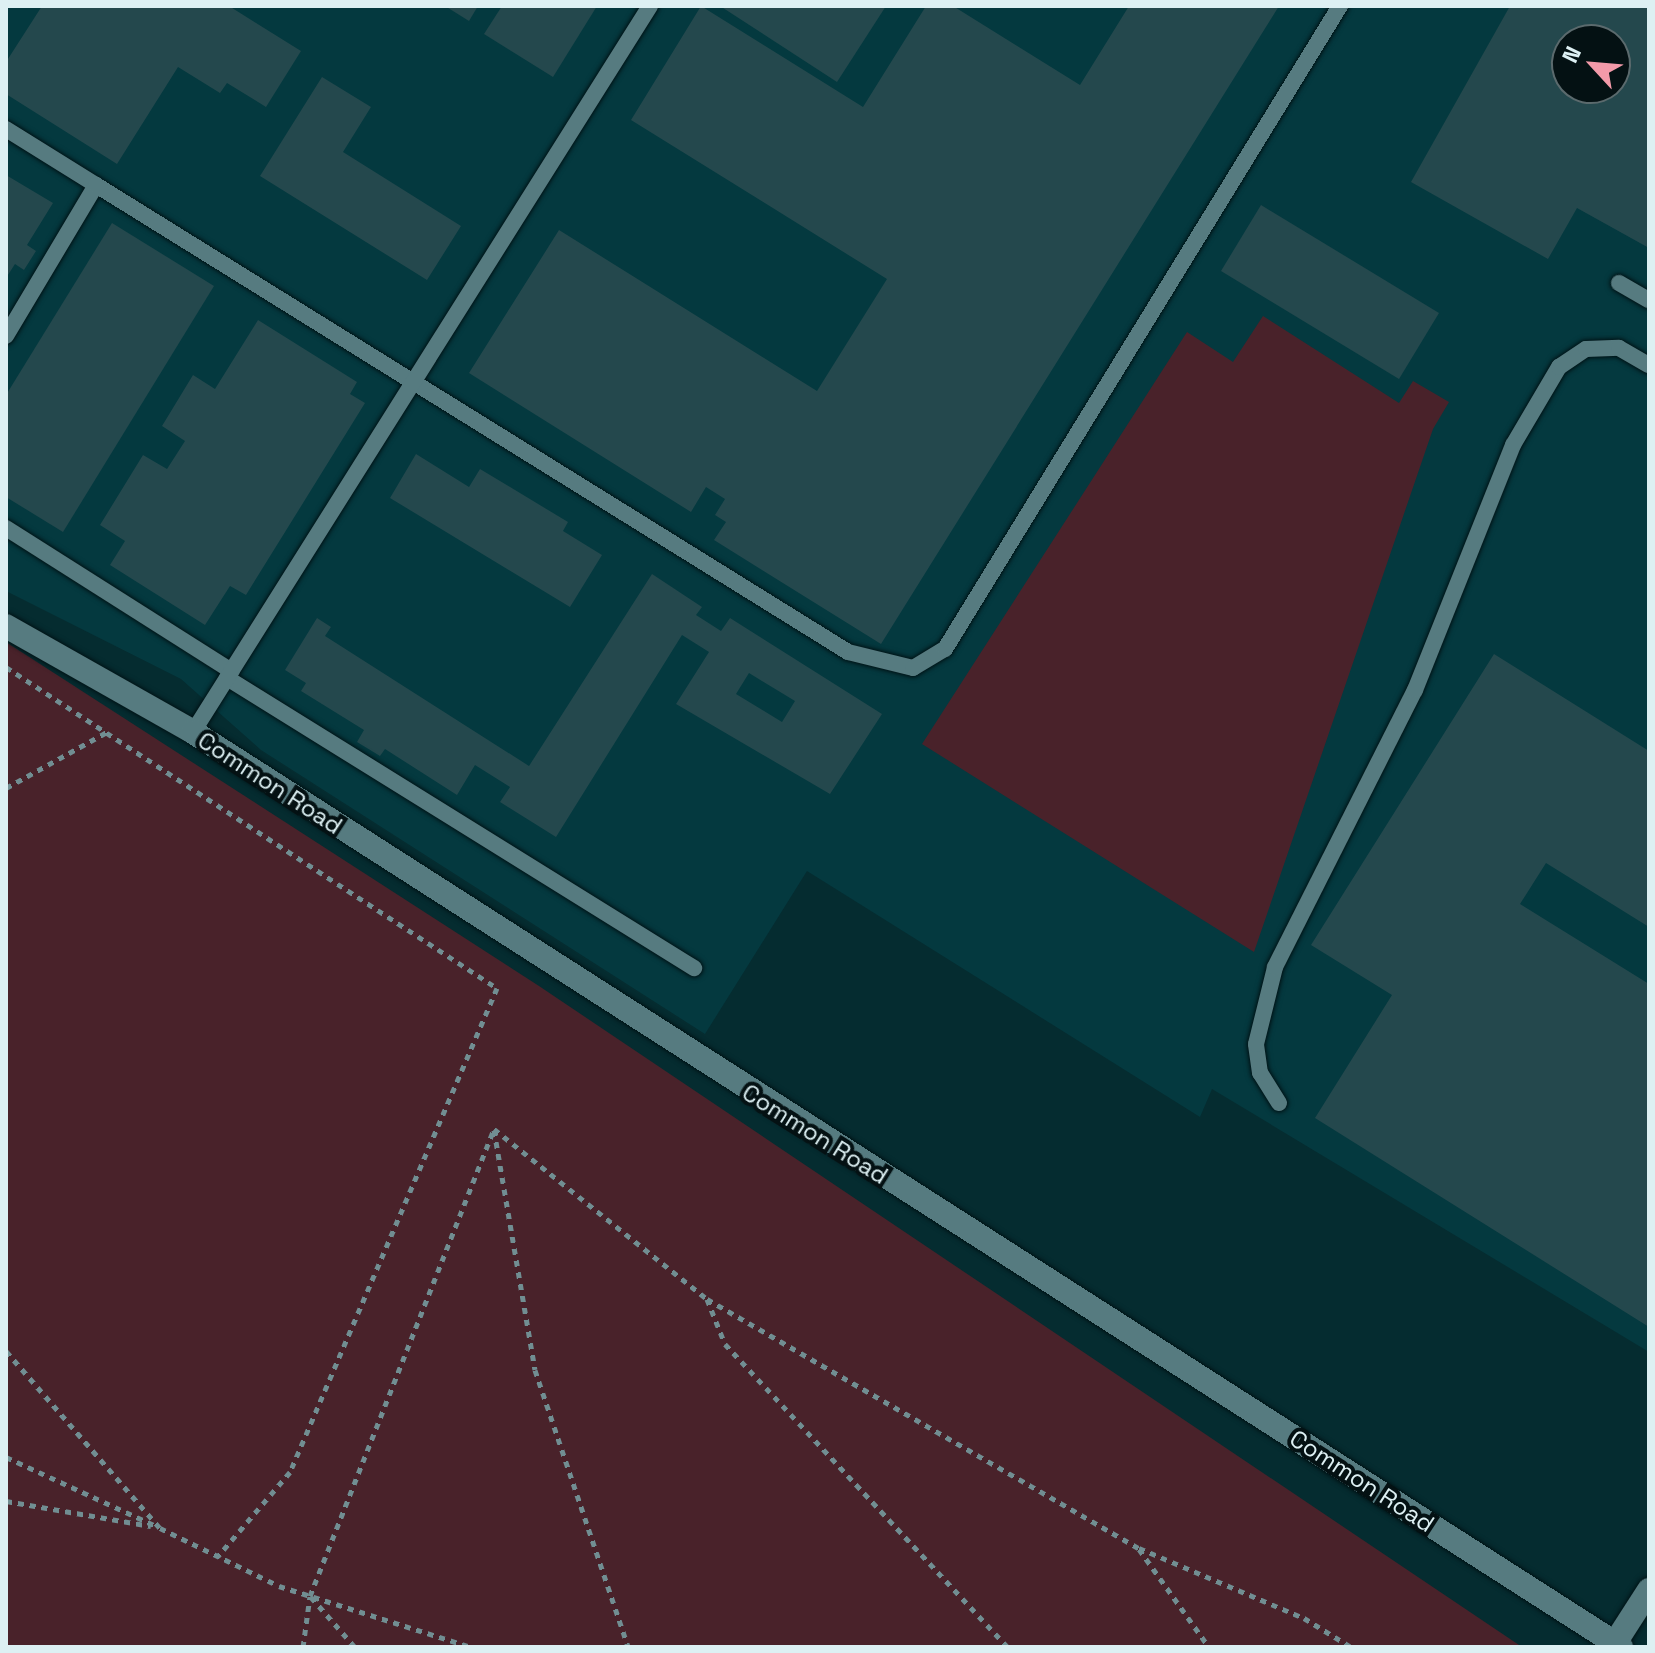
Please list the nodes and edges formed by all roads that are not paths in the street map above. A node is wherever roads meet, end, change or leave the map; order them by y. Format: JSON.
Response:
{"nodes":[{"id":1,"x":650,"y":6,"type":"edge"},
{"id":2,"x":1340,"y":6,"type":"edge"},
{"id":3,"x":6,"y":129,"type":"edge"},
{"id":4,"x":96,"y":185,"type":"junction"},
{"id":5,"x":1619,"y":283,"type":"dead end"},
{"id":6,"x":1649,"y":300,"type":"edge"},
{"id":7,"x":6,"y":336,"type":"edge"},
{"id":8,"x":1649,"y":365,"type":"edge"},
{"id":9,"x":417,"y":382,"type":"junction"},
{"id":10,"x":6,"y":528,"type":"edge"},
{"id":11,"x":6,"y":626,"type":"edge"},
{"id":12,"x":229,"y":675,"type":"junction"},
{"id":13,"x":193,"y":732,"type":"junction"},
{"id":14,"x":694,"y":968,"type":"dead end"},
{"id":15,"x":1279,"y":1103,"type":"dead end"},
{"id":16,"x":1649,"y":1590,"type":"edge"},
{"id":17,"x":1618,"y":1645,"type":"edge"}],
"edges":[{"from":1,"to":9,"type":"lane"},
{"from":2,"to":9,"type":"lane"},
{"from":3,"to":4,"type":"lane"},
{"from":4,"to":7,"type":"lane"},
{"from":4,"to":9,"type":"lane"},
{"from":5,"to":6,"type":"lane"},
{"from":8,"to":15,"type":"lane"},
{"from":9,"to":12,"type":"lane"},
{"from":10,"to":12,"type":"lane"},
{"from":11,"to":13,"type":"street","name":"Common Road"},
{"from":12,"to":13,"type":"lane"},
{"from":12,"to":14,"type":"lane"},
{"from":13,"to":17,"type":"street","name":"Common Road"},
{"from":16,"to":17,"type":"street"}]}
